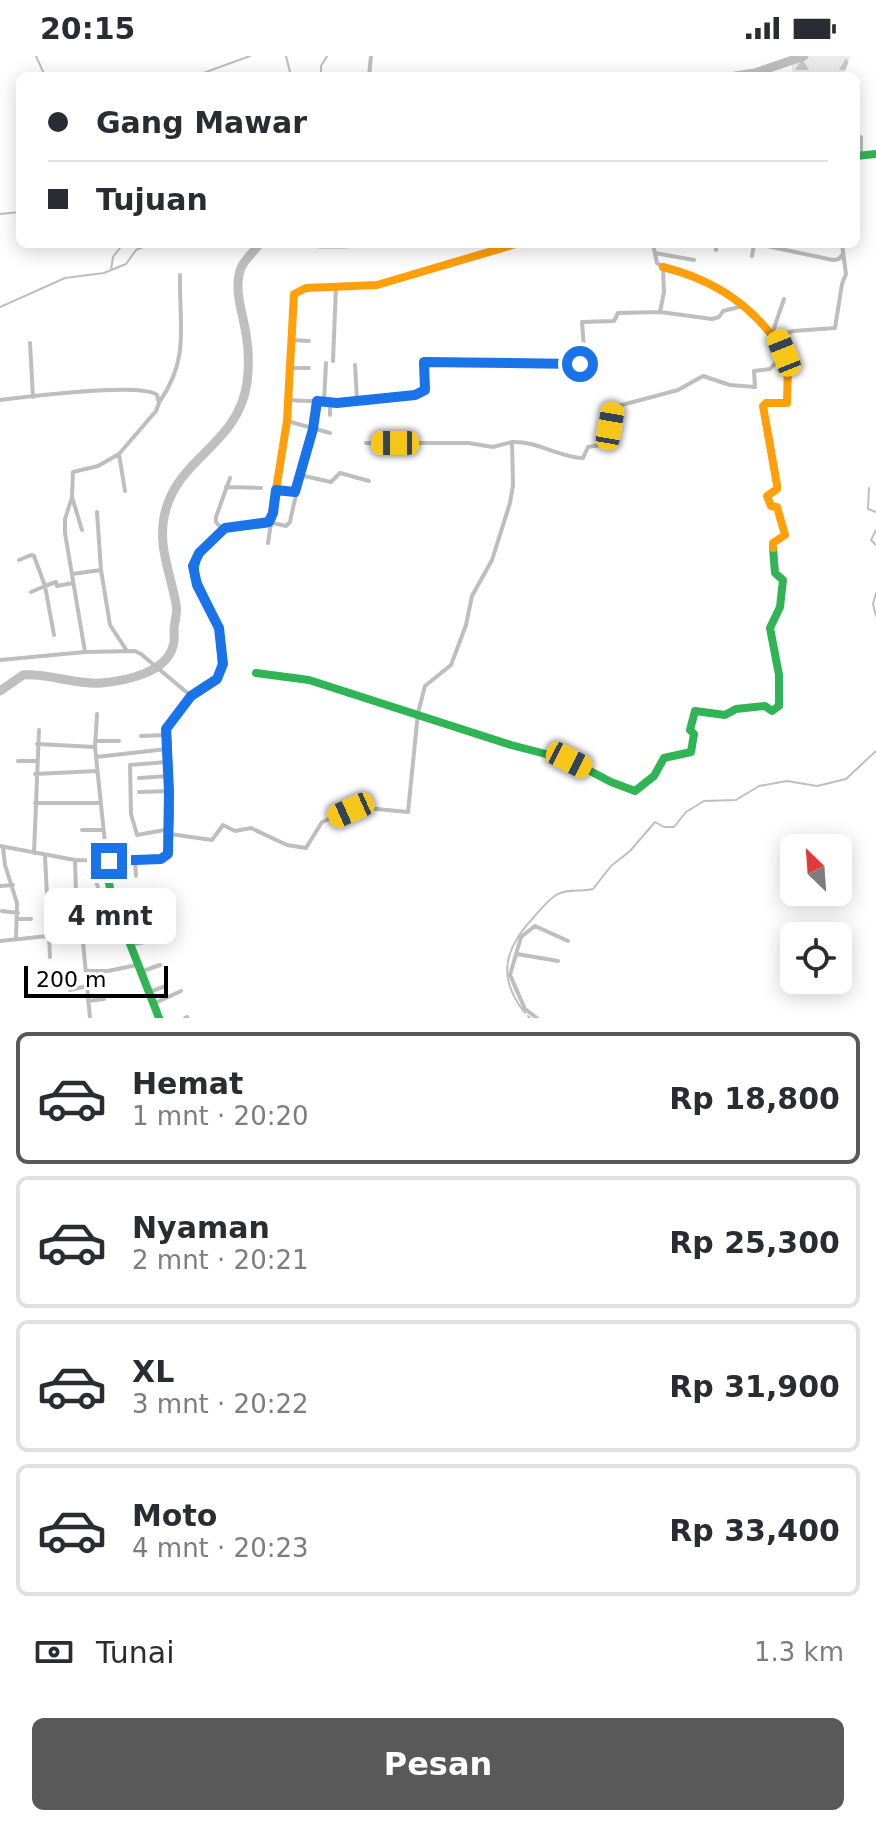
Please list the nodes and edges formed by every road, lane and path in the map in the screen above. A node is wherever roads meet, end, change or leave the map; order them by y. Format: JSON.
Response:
{"nodes":[{"id":1,"x":861,"y":137,"type":"dead end"},
{"id":2,"x":860,"y":143,"type":"edge"},
{"id":3,"x":502,"y":248,"type":"edge"},
{"id":4,"x":654,"y":248,"type":"edge"},
{"id":5,"x":755,"y":248,"type":"edge"},
{"id":6,"x":774,"y":248,"type":"edge"},
{"id":7,"x":788,"y":248,"type":"edge"},
{"id":8,"x":842,"y":248,"type":"edge"},
{"id":9,"x":788,"y":251,"type":"junction"},
{"id":10,"x":655,"y":253,"type":"junction"},
{"id":11,"x":842,"y":254,"type":"junction"},
{"id":12,"x":752,"y":256,"type":"dead end"},
{"id":13,"x":694,"y":260,"type":"dead end"},
{"id":14,"x":663,"y":267,"type":"junction"},
{"id":15,"x":180,"y":275,"type":"dead end"},
{"id":16,"x":336,"y":287,"type":"junction"},
{"id":17,"x":784,"y":299,"type":"dead end"},
{"id":18,"x":743,"y":306,"type":"junction"},
{"id":19,"x":660,"y":312,"type":"junction"},
{"id":20,"x":775,"y":335,"type":"junction"},
{"id":21,"x":290,"y":340,"type":"junction"},
{"id":22,"x":309,"y":341,"type":"dead end"},
{"id":23,"x":30,"y":343,"type":"dead end"},
{"id":24,"x":784,"y":353,"type":"junction"},
{"id":25,"x":333,"y":361,"type":"dead end"},
{"id":26,"x":326,"y":363,"type":"dead end"},
{"id":27,"x":355,"y":365,"type":"dead end"},
{"id":28,"x":290,"y":368,"type":"junction"},
{"id":29,"x":309,"y":368,"type":"dead end"},
{"id":30,"x":33,"y":397,"type":"junction"},
{"id":31,"x":0,"y":400,"type":"edge"},
{"id":32,"x":289,"y":400,"type":"junction"},
{"id":33,"x":357,"y":400,"type":"junction"},
{"id":34,"x":317,"y":401,"type":"junction"},
{"id":35,"x":327,"y":402,"type":"junction"},
{"id":36,"x":159,"y":403,"type":"junction"},
{"id":37,"x":330,"y":415,"type":"dead end"},
{"id":38,"x":287,"y":421,"type":"junction"},
{"id":39,"x":313,"y":429,"type":"junction"},
{"id":40,"x":330,"y":433,"type":"dead end"},
{"id":41,"x":512,"y":442,"type":"junction"},
{"id":42,"x":366,"y":443,"type":"dead end"},
{"id":43,"x":119,"y":454,"type":"junction"},
{"id":44,"x":300,"y":475,"type":"junction"},
{"id":45,"x":230,"y":478,"type":"dead end"},
{"id":46,"x":369,"y":481,"type":"dead end"},
{"id":47,"x":226,"y":487,"type":"junction"},
{"id":48,"x":261,"y":488,"type":"dead end"},
{"id":49,"x":276,"y":490,"type":"junction"},
{"id":50,"x":125,"y":491,"type":"dead end"},
{"id":51,"x":295,"y":492,"type":"junction"},
{"id":52,"x":72,"y":497,"type":"junction"},
{"id":53,"x":97,"y":512,"type":"dead end"},
{"id":54,"x":270,"y":522,"type":"junction"},
{"id":55,"x":82,"y":530,"type":"dead end"},
{"id":56,"x":223,"y":530,"type":"junction"},
{"id":57,"x":268,"y":543,"type":"dead end"},
{"id":58,"x":19,"y":560,"type":"dead end"},
{"id":59,"x":101,"y":570,"type":"junction"},
{"id":60,"x":71,"y":574,"type":"junction"},
{"id":61,"x":73,"y":583,"type":"junction"},
{"id":62,"x":45,"y":586,"type":"junction"},
{"id":63,"x":31,"y":592,"type":"dead end"},
{"id":64,"x":54,"y":635,"type":"dead end"},
{"id":65,"x":127,"y":651,"type":"junction"},
{"id":66,"x":85,"y":652,"type":"junction"},
{"id":67,"x":0,"y":660,"type":"edge"},
{"id":68,"x":256,"y":673,"type":"dead end"},
{"id":69,"x":191,"y":696,"type":"junction"},
{"id":70,"x":418,"y":713,"type":"junction"},
{"id":71,"x":97,"y":714,"type":"dead end"},
{"id":72,"x":39,"y":730,"type":"dead end"},
{"id":73,"x":166,"y":735,"type":"junction"},
{"id":74,"x":141,"y":736,"type":"dead end"},
{"id":75,"x":119,"y":741,"type":"dead end"},
{"id":76,"x":37,"y":744,"type":"junction"},
{"id":77,"x":95,"y":744,"type":"junction"},
{"id":78,"x":167,"y":749,"type":"junction"},
{"id":79,"x":96,"y":757,"type":"junction"},
{"id":80,"x":18,"y":761,"type":"dead end"},
{"id":81,"x":36,"y":761,"type":"junction"},
{"id":82,"x":167,"y":762,"type":"junction"},
{"id":83,"x":97,"y":771,"type":"junction"},
{"id":84,"x":35,"y":774,"type":"junction"},
{"id":85,"x":169,"y":776,"type":"junction"},
{"id":86,"x":139,"y":778,"type":"dead end"},
{"id":87,"x":169,"y":791,"type":"junction"},
{"id":88,"x":139,"y":792,"type":"dead end"},
{"id":89,"x":34,"y":803,"type":"junction"},
{"id":90,"x":100,"y":803,"type":"junction"},
{"id":91,"x":82,"y":830,"type":"dead end"},
{"id":92,"x":102,"y":830,"type":"junction"},
{"id":93,"x":170,"y":831,"type":"junction"},
{"id":94,"x":2,"y":847,"type":"edge"},
{"id":95,"x":34,"y":853,"type":"junction"},
{"id":96,"x":45,"y":856,"type":"junction"},
{"id":97,"x":75,"y":860,"type":"junction"},
{"id":98,"x":135,"y":860,"type":"junction"},
{"id":99,"x":107,"y":862,"type":"junction"},
{"id":100,"x":2,"y":865,"type":"edge"},
{"id":101,"x":136,"y":876,"type":"dead end"},
{"id":102,"x":95,"y":878,"type":"dead end"},
{"id":103,"x":13,"y":885,"type":"junction"},
{"id":104,"x":0,"y":886,"type":"edge"},
{"id":105,"x":76,"y":894,"type":"junction"},
{"id":106,"x":111,"y":895,"type":"junction"},
{"id":107,"x":101,"y":897,"type":"junction"},
{"id":108,"x":47,"y":899,"type":"junction"},
{"id":109,"x":2,"y":911,"type":"dead end"},
{"id":110,"x":18,"y":916,"type":"junction"},
{"id":111,"x":31,"y":919,"type":"dead end"},
{"id":112,"x":122,"y":924,"type":"junction"},
{"id":113,"x":82,"y":931,"type":"junction"},
{"id":114,"x":48,"y":936,"type":"junction"},
{"id":115,"x":16,"y":939,"type":"junction"},
{"id":116,"x":154,"y":940,"type":"dead end"},
{"id":117,"x":0,"y":941,"type":"edge"},
{"id":118,"x":568,"y":941,"type":"dead end"},
{"id":119,"x":130,"y":945,"type":"junction"},
{"id":120,"x":517,"y":954,"type":"junction"},
{"id":121,"x":50,"y":957,"type":"dead end"},
{"id":122,"x":558,"y":961,"type":"dead end"},
{"id":123,"x":160,"y":965,"type":"dead end"},
{"id":124,"x":139,"y":968,"type":"junction"},
{"id":125,"x":86,"y":971,"type":"junction"},
{"id":126,"x":87,"y":986,"type":"junction"},
{"id":127,"x":166,"y":986,"type":"dead end"},
{"id":128,"x":70,"y":990,"type":"dead end"},
{"id":129,"x":181,"y":991,"type":"dead end"},
{"id":130,"x":149,"y":992,"type":"junction"},
{"id":131,"x":104,"y":999,"type":"dead end"},
{"id":132,"x":88,"y":1001,"type":"junction"},
{"id":133,"x":153,"y":1004,"type":"junction"},
{"id":134,"x":90,"y":1018,"type":"edge"},
{"id":135,"x":159,"y":1018,"type":"edge"},
{"id":136,"x":537,"y":1018,"type":"edge"}],
"edges":[{"from":1,"to":2,"type":"street"},
{"from":3,"to":16,"type":"street"},
{"from":4,"to":10,"type":"street"},
{"from":5,"to":12,"type":"street"},
{"from":6,"to":9,"type":"street"},
{"from":7,"to":9,"type":"street"},
{"from":8,"to":11,"type":"street"},
{"from":9,"to":11,"type":"street"},
{"from":10,"to":13,"type":"street"},
{"from":10,"to":14,"type":"street"},
{"from":11,"to":20,"type":"street"},
{"from":14,"to":18,"type":"street"},
{"from":14,"to":19,"type":"street"},
{"from":15,"to":36,"type":"street"},
{"from":16,"to":21,"type":"street"},
{"from":16,"to":25,"type":"street"},
{"from":17,"to":20,"type":"street"},
{"from":18,"to":19,"type":"street"},
{"from":18,"to":20,"type":"street"},
{"from":19,"to":33,"type":"street"},
{"from":20,"to":24,"type":"street"},
{"from":21,"to":22,"type":"street"},
{"from":21,"to":28,"type":"street"},
{"from":23,"to":30,"type":"street"},
{"from":24,"to":41,"type":"street"},
{"from":24,"to":70,"type":"street"},
{"from":26,"to":35,"type":"street"},
{"from":27,"to":33,"type":"street"},
{"from":28,"to":29,"type":"street"},
{"from":28,"to":32,"type":"street"},
{"from":30,"to":31,"type":"street"},
{"from":30,"to":36,"type":"street"},
{"from":32,"to":34,"type":"street"},
{"from":32,"to":38,"type":"street"},
{"from":33,"to":35,"type":"street"},
{"from":34,"to":35,"type":"street"},
{"from":34,"to":39,"type":"street"},
{"from":35,"to":37,"type":"street"},
{"from":36,"to":43,"type":"street"},
{"from":38,"to":39,"type":"street"},
{"from":38,"to":49,"type":"street"},
{"from":39,"to":40,"type":"street"},
{"from":39,"to":44,"type":"street"},
{"from":41,"to":42,"type":"street"},
{"from":41,"to":70,"type":"street"},
{"from":43,"to":50,"type":"street"},
{"from":43,"to":52,"type":"street"},
{"from":44,"to":46,"type":"street"},
{"from":44,"to":51,"type":"street"},
{"from":45,"to":47,"type":"street"},
{"from":47,"to":48,"type":"street"},
{"from":47,"to":56,"type":"street"},
{"from":49,"to":51,"type":"street"},
{"from":49,"to":54,"type":"street"},
{"from":51,"to":54,"type":"street"},
{"from":52,"to":55,"type":"street"},
{"from":52,"to":60,"type":"street"},
{"from":53,"to":59,"type":"street"},
{"from":54,"to":56,"type":"street"},
{"from":54,"to":57,"type":"street"},
{"from":56,"to":69,"type":"street"},
{"from":58,"to":62,"type":"street"},
{"from":59,"to":60,"type":"street"},
{"from":59,"to":65,"type":"street"},
{"from":60,"to":61,"type":"street"},
{"from":61,"to":62,"type":"street"},
{"from":61,"to":66,"type":"street"},
{"from":62,"to":63,"type":"street"},
{"from":62,"to":64,"type":"street"},
{"from":65,"to":66,"type":"street"},
{"from":65,"to":69,"type":"street"},
{"from":66,"to":67,"type":"street"},
{"from":68,"to":70,"type":"street"},
{"from":69,"to":73,"type":"street"},
{"from":70,"to":93,"type":"street"},
{"from":71,"to":77,"type":"street"},
{"from":72,"to":76,"type":"street"},
{"from":73,"to":74,"type":"street"},
{"from":73,"to":78,"type":"street"},
{"from":75,"to":77,"type":"street"},
{"from":76,"to":77,"type":"street"},
{"from":76,"to":81,"type":"street"},
{"from":77,"to":79,"type":"street"},
{"from":78,"to":79,"type":"street"},
{"from":78,"to":82,"type":"street"},
{"from":79,"to":83,"type":"street"},
{"from":80,"to":81,"type":"street"},
{"from":81,"to":84,"type":"street"},
{"from":82,"to":85,"type":"street"},
{"from":82,"to":93,"type":"street"},
{"from":83,"to":84,"type":"street"},
{"from":83,"to":90,"type":"street"},
{"from":84,"to":89,"type":"street"},
{"from":85,"to":86,"type":"street"},
{"from":85,"to":87,"type":"street"},
{"from":87,"to":88,"type":"street"},
{"from":87,"to":93,"type":"street"},
{"from":89,"to":90,"type":"street"},
{"from":89,"to":95,"type":"street"},
{"from":90,"to":92,"type":"street"},
{"from":91,"to":92,"type":"street"},
{"from":92,"to":99,"type":"street"},
{"from":93,"to":98,"type":"street"},
{"from":94,"to":95,"type":"street"},
{"from":94,"to":100,"type":"street"},
{"from":95,"to":96,"type":"street"},
{"from":96,"to":97,"type":"street"},
{"from":96,"to":108,"type":"street"},
{"from":97,"to":99,"type":"street"},
{"from":97,"to":105,"type":"street"},
{"from":98,"to":99,"type":"street"},
{"from":98,"to":101,"type":"street"},
{"from":99,"to":106,"type":"street"},
{"from":100,"to":103,"type":"street"},
{"from":102,"to":107,"type":"street"},
{"from":103,"to":104,"type":"street"},
{"from":103,"to":110,"type":"street"},
{"from":105,"to":107,"type":"street"},
{"from":105,"to":108,"type":"street"},
{"from":106,"to":107,"type":"street"},
{"from":106,"to":112,"type":"street"},
{"from":108,"to":114,"type":"street"},
{"from":109,"to":110,"type":"street"},
{"from":110,"to":111,"type":"street"},
{"from":110,"to":115,"type":"street"},
{"from":112,"to":113,"type":"street"},
{"from":112,"to":119,"type":"street"},
{"from":113,"to":114,"type":"street"},
{"from":113,"to":125,"type":"street"},
{"from":114,"to":115,"type":"street"},
{"from":114,"to":121,"type":"street"},
{"from":115,"to":117,"type":"street"},
{"from":116,"to":119,"type":"street"},
{"from":118,"to":120,"type":"street"},
{"from":119,"to":124,"type":"street"},
{"from":120,"to":122,"type":"street"},
{"from":120,"to":136,"type":"street"},
{"from":123,"to":124,"type":"street"},
{"from":124,"to":125,"type":"street"},
{"from":124,"to":130,"type":"street"},
{"from":125,"to":126,"type":"street"},
{"from":126,"to":128,"type":"street"},
{"from":126,"to":132,"type":"street"},
{"from":127,"to":130,"type":"street"},
{"from":129,"to":133,"type":"street"},
{"from":130,"to":133,"type":"street"},
{"from":131,"to":132,"type":"street"},
{"from":132,"to":134,"type":"street"},
{"from":133,"to":135,"type":"street"}]}
